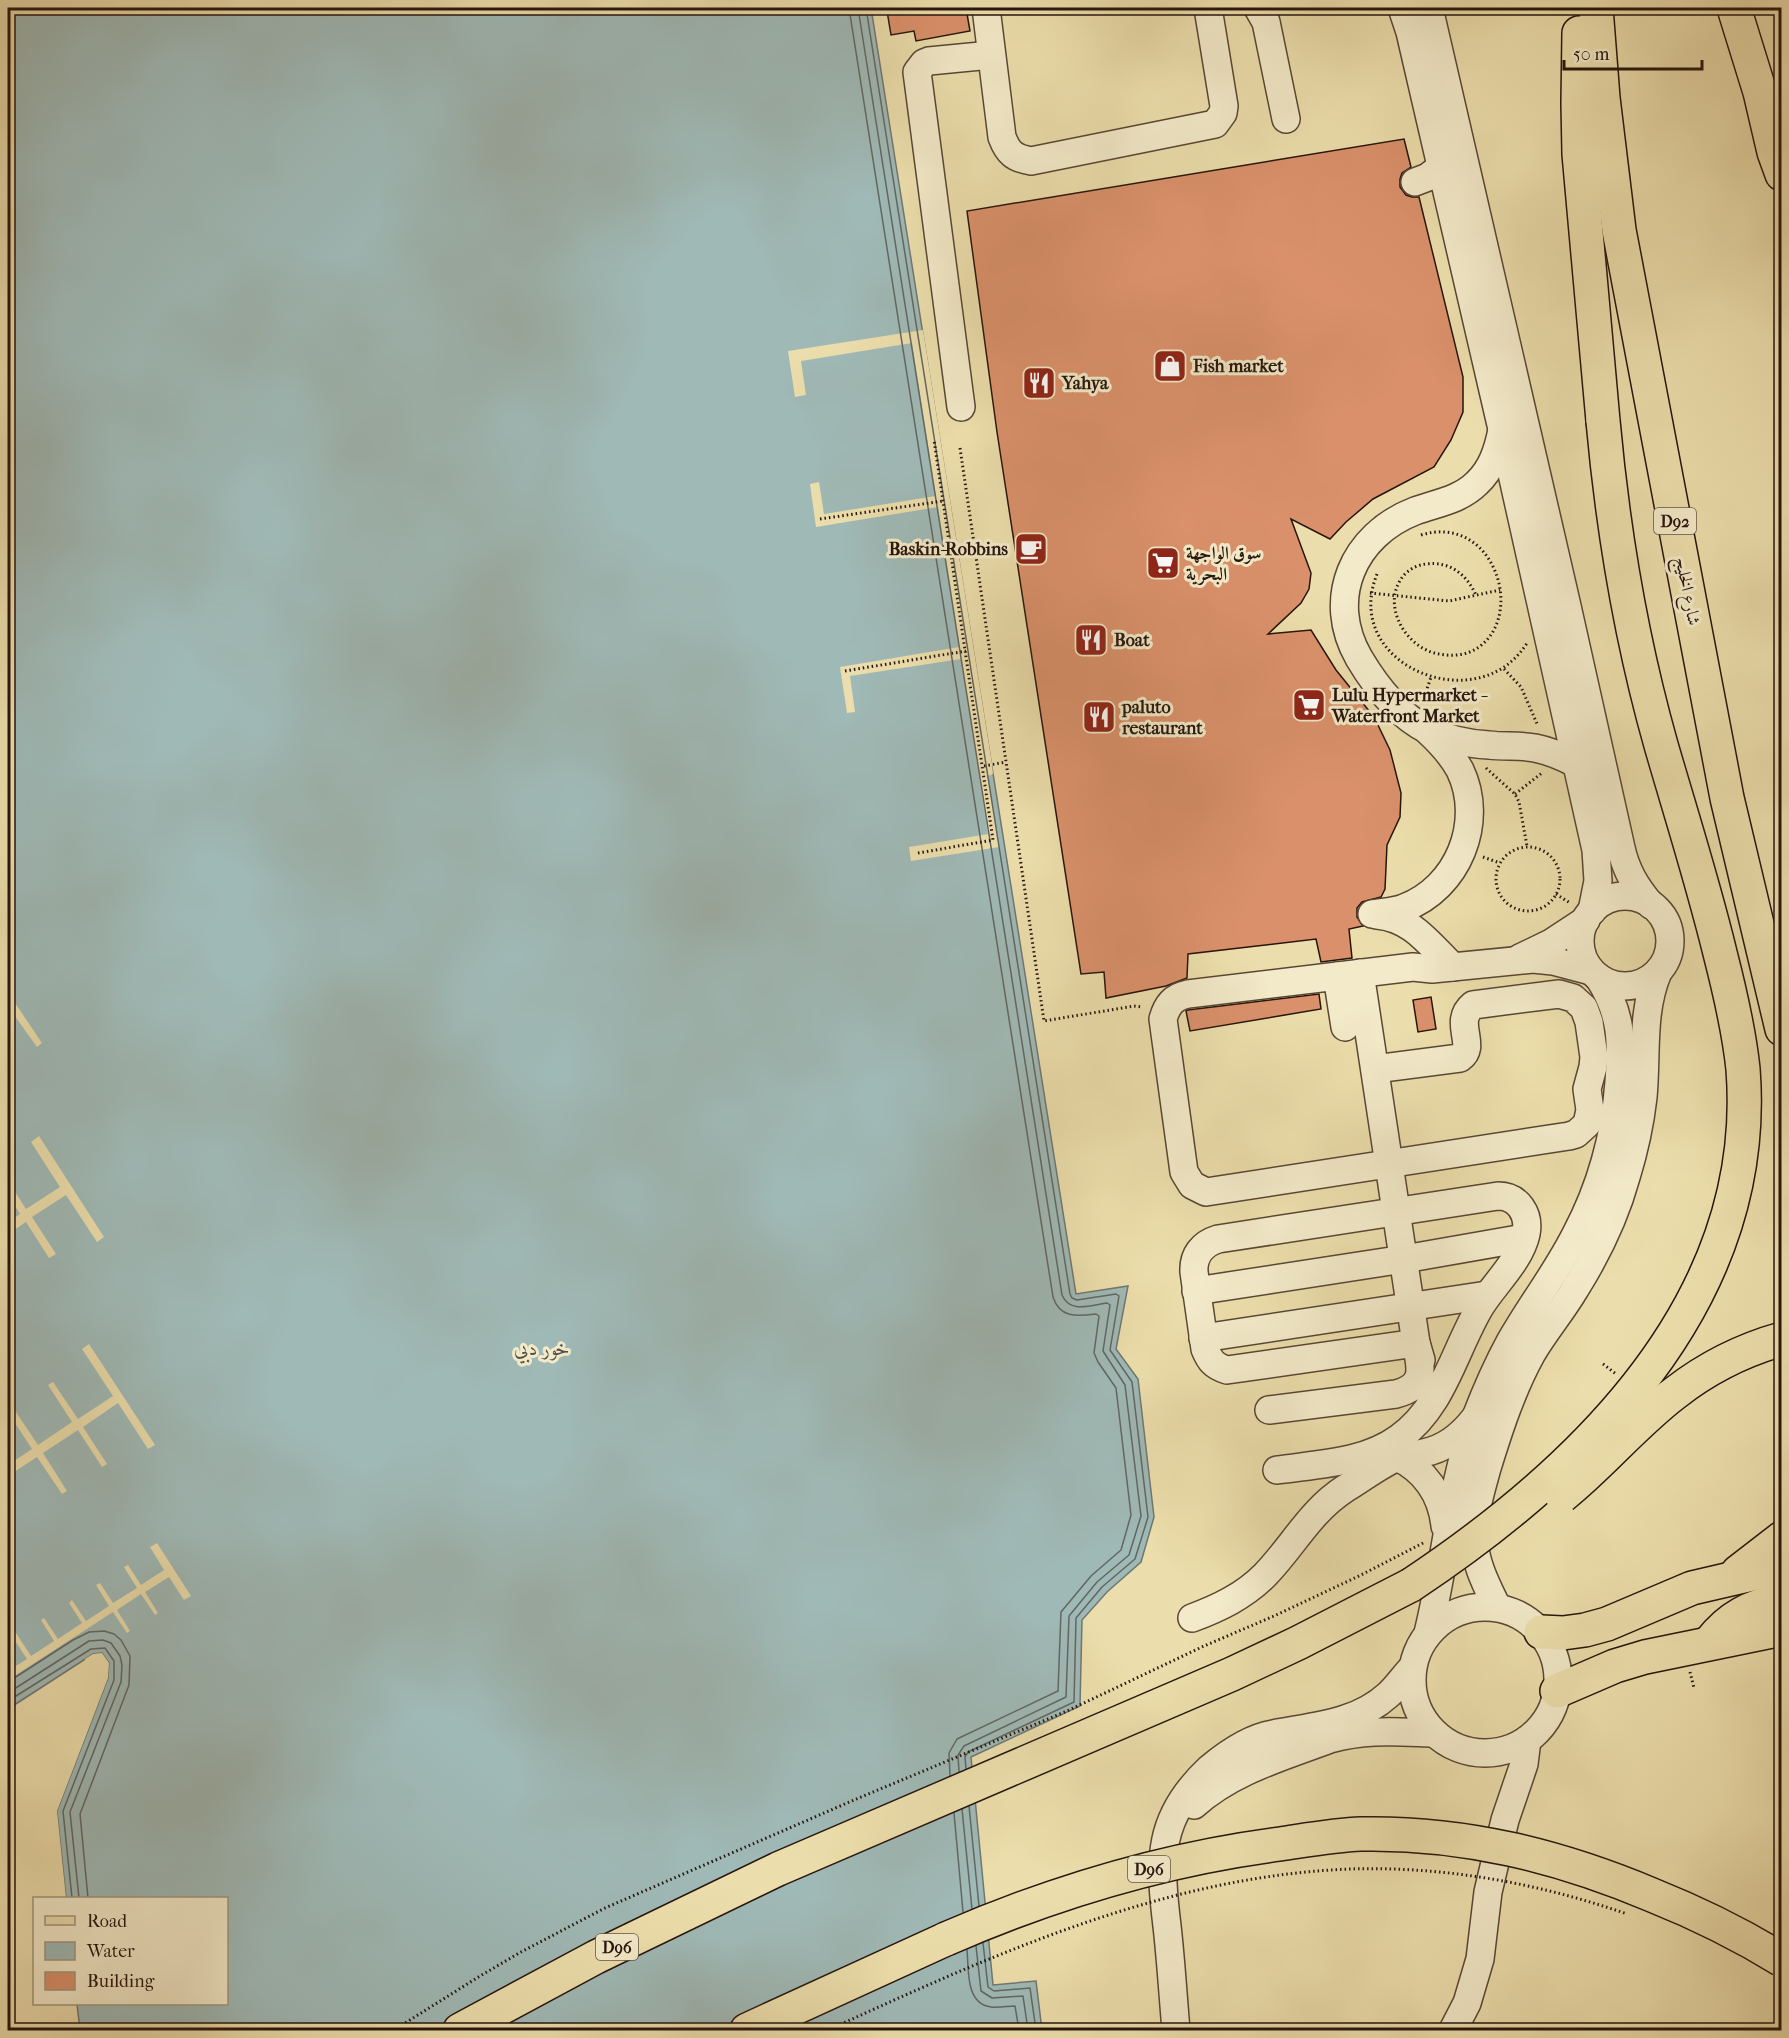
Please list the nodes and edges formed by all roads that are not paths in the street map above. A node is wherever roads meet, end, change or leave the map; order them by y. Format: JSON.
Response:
{"nodes":[{"id":1,"x":986,"y":8,"type":"edge"},
{"id":2,"x":1226,"y":8,"type":"edge"},
{"id":3,"x":1258,"y":8,"type":"edge"},
{"id":4,"x":1402,"y":8,"type":"edge"},
{"id":5,"x":1429,"y":8,"type":"edge"},
{"id":6,"x":1581,"y":8,"type":"edge"},
{"id":7,"x":1596,"y":8,"type":"edge"},
{"id":8,"x":1617,"y":8,"type":"edge"},
{"id":9,"x":1734,"y":8,"type":"edge"},
{"id":10,"x":1756,"y":8,"type":"edge"},
{"id":11,"x":1210,"y":19,"type":"edge"},
{"id":12,"x":991,"y":55,"type":"junction"},
{"id":13,"x":1782,"y":95,"type":"edge"},
{"id":14,"x":1286,"y":119,"type":"dead end"},
{"id":15,"x":1782,"y":174,"type":"edge"},
{"id":16,"x":1444,"y":179,"type":"junction"},
{"id":17,"x":1416,"y":187,"type":"dead end"},
{"id":18,"x":1647,"y":378,"type":"junction"},
{"id":19,"x":961,"y":407,"type":"dead end"},
{"id":20,"x":1502,"y":429,"type":"junction"},
{"id":21,"x":1427,"y":730,"type":"junction"},
{"id":22,"x":1563,"y":758,"type":"junction"},
{"id":23,"x":1651,"y":904,"type":"junction"},
{"id":24,"x":1589,"y":916,"type":"junction"},
{"id":25,"x":1513,"y":960,"type":"junction"},
{"id":26,"x":1442,"y":968,"type":"junction"},
{"id":27,"x":1659,"y":972,"type":"junction"},
{"id":28,"x":1348,"y":975,"type":"junction"},
{"id":29,"x":1595,"y":975,"type":"junction"},
{"id":30,"x":1345,"y":1027,"type":"dead end"},
{"id":31,"x":1782,"y":1029,"type":"edge"},
{"id":32,"x":1373,"y":1058,"type":"junction"},
{"id":33,"x":1389,"y":1164,"type":"junction"},
{"id":34,"x":1397,"y":1213,"type":"junction"},
{"id":35,"x":1524,"y":1238,"type":"junction"},
{"id":36,"x":1404,"y":1259,"type":"junction"},
{"id":37,"x":1196,"y":1291,"type":"junction"},
{"id":38,"x":1487,"y":1295,"type":"junction"},
{"id":39,"x":1411,"y":1305,"type":"junction"},
{"id":40,"x":1203,"y":1338,"type":"junction"},
{"id":41,"x":1782,"y":1339,"type":"edge"},
{"id":42,"x":1416,"y":1343,"type":"junction"},
{"id":43,"x":1438,"y":1393,"type":"junction"},
{"id":44,"x":1269,"y":1410,"type":"dead end"},
{"id":45,"x":1476,"y":1418,"type":"junction"},
{"id":46,"x":1397,"y":1457,"type":"junction"},
{"id":47,"x":1277,"y":1470,"type":"dead end"},
{"id":48,"x":1782,"y":1538,"type":"edge"},
{"id":49,"x":1439,"y":1539,"type":"junction"},
{"id":50,"x":1782,"y":1567,"type":"edge"},
{"id":51,"x":1729,"y":1579,"type":"junction"},
{"id":52,"x":1411,"y":1585,"type":"junction"},
{"id":53,"x":1782,"y":1600,"type":"edge"},
{"id":54,"x":1497,"y":1607,"type":"junction"},
{"id":55,"x":1192,"y":1618,"type":"dead end"},
{"id":56,"x":1782,"y":1629,"type":"edge"},
{"id":57,"x":1541,"y":1632,"type":"junction"},
{"id":58,"x":1428,"y":1633,"type":"junction"},
{"id":59,"x":1710,"y":1642,"type":"junction"},
{"id":60,"x":1782,"y":1645,"type":"edge"},
{"id":61,"x":1412,"y":1668,"type":"junction"},
{"id":62,"x":1557,"y":1691,"type":"junction"},
{"id":63,"x":1440,"y":1738,"type":"junction"},
{"id":64,"x":1527,"y":1740,"type":"junction"},
{"id":65,"x":1166,"y":1837,"type":"junction"},
{"id":66,"x":1782,"y":1960,"type":"edge"},
{"id":67,"x":1455,"y":2027,"type":"edge"},
{"id":68,"x":460,"y":2031,"type":"edge"},
{"id":69,"x":747,"y":2031,"type":"edge"},
{"id":70,"x":1176,"y":2031,"type":"edge"}],
"edges":[{"from":1,"to":12,"type":"street"},
{"from":2,"to":11,"type":"street"},
{"from":3,"to":14,"type":"street"},
{"from":4,"to":16,"type":"street"},
{"from":5,"to":23,"type":"street"},
{"from":6,"to":52,"type":"main road","bridge":true},
{"from":7,"to":18,"type":"main road","name":"شارع الخليج","number":"D92"},
{"from":8,"to":18,"type":"main road"},
{"from":9,"to":15,"type":"main road"},
{"from":10,"to":13,"type":"main road"},
{"from":11,"to":12,"type":"street"},
{"from":12,"to":19,"type":"street"},
{"from":16,"to":17,"type":"street"},
{"from":16,"to":20,"type":"street"},
{"from":18,"to":31,"type":"main road","name":"شارع الخليج","number":"D92"},
{"from":20,"to":21,"type":"street"},
{"from":20,"to":22,"type":"street"},
{"from":21,"to":22,"type":"street"},
{"from":21,"to":26,"type":"street"},
{"from":22,"to":24,"type":"street"},
{"from":23,"to":24,"type":"street"},
{"from":23,"to":27,"type":"street"},
{"from":24,"to":25,"type":"street"},
{"from":24,"to":29,"type":"street"},
{"from":25,"to":26,"type":"street"},
{"from":25,"to":29,"type":"street"},
{"from":26,"to":28,"type":"street"},
{"from":26,"to":32,"type":"street"},
{"from":27,"to":29,"type":"street"},
{"from":27,"to":54,"type":"street"},
{"from":28,"to":30,"type":"street"},
{"from":28,"to":32,"type":"street"},
{"from":28,"to":33,"type":"street"},
{"from":29,"to":45,"type":"street"},
{"from":32,"to":33,"type":"street"},
{"from":32,"to":33,"type":"street"},
{"from":33,"to":34,"type":"street"},
{"from":34,"to":35,"type":"street"},
{"from":34,"to":36,"type":"street"},
{"from":34,"to":37,"type":"street"},
{"from":35,"to":36,"type":"street"},
{"from":35,"to":38,"type":"street"},
{"from":36,"to":37,"type":"street"},
{"from":36,"to":39,"type":"street"},
{"from":37,"to":40,"type":"street"},
{"from":38,"to":39,"type":"street"},
{"from":38,"to":43,"type":"street"},
{"from":39,"to":40,"type":"street"},
{"from":39,"to":42,"type":"street"},
{"from":40,"to":42,"type":"street"},
{"from":41,"to":52,"type":"main road","bridge":true},
{"from":42,"to":43,"type":"street"},
{"from":42,"to":44,"type":"street"},
{"from":43,"to":47,"type":"street"},
{"from":45,"to":46,"type":"street"},
{"from":45,"to":49,"type":"street"},
{"from":46,"to":49,"type":"street"},
{"from":46,"to":55,"type":"street"},
{"from":48,"to":51,"type":"main road"},
{"from":49,"to":58,"type":"street"},
{"from":50,"to":51,"type":"main road"},
{"from":51,"to":57,"type":"main road"},
{"from":52,"to":68,"type":"main road","number":"D96"},
{"from":53,"to":59,"type":"main road"},
{"from":54,"to":57,"type":"street"},
{"from":54,"to":58,"type":"street"},
{"from":56,"to":59,"type":"main road"},
{"from":57,"to":62,"type":"street"},
{"from":58,"to":61,"type":"street"},
{"from":59,"to":60,"type":"main road"},
{"from":59,"to":62,"type":"main road"},
{"from":61,"to":63,"type":"street"},
{"from":61,"to":65,"type":"street"},
{"from":62,"to":64,"type":"street"},
{"from":63,"to":64,"type":"street"},
{"from":63,"to":65,"type":"street"},
{"from":64,"to":67,"type":"street"},
{"from":65,"to":70,"type":"street"},
{"from":66,"to":69,"type":"main road","number":"D96","bridge":true}]}
